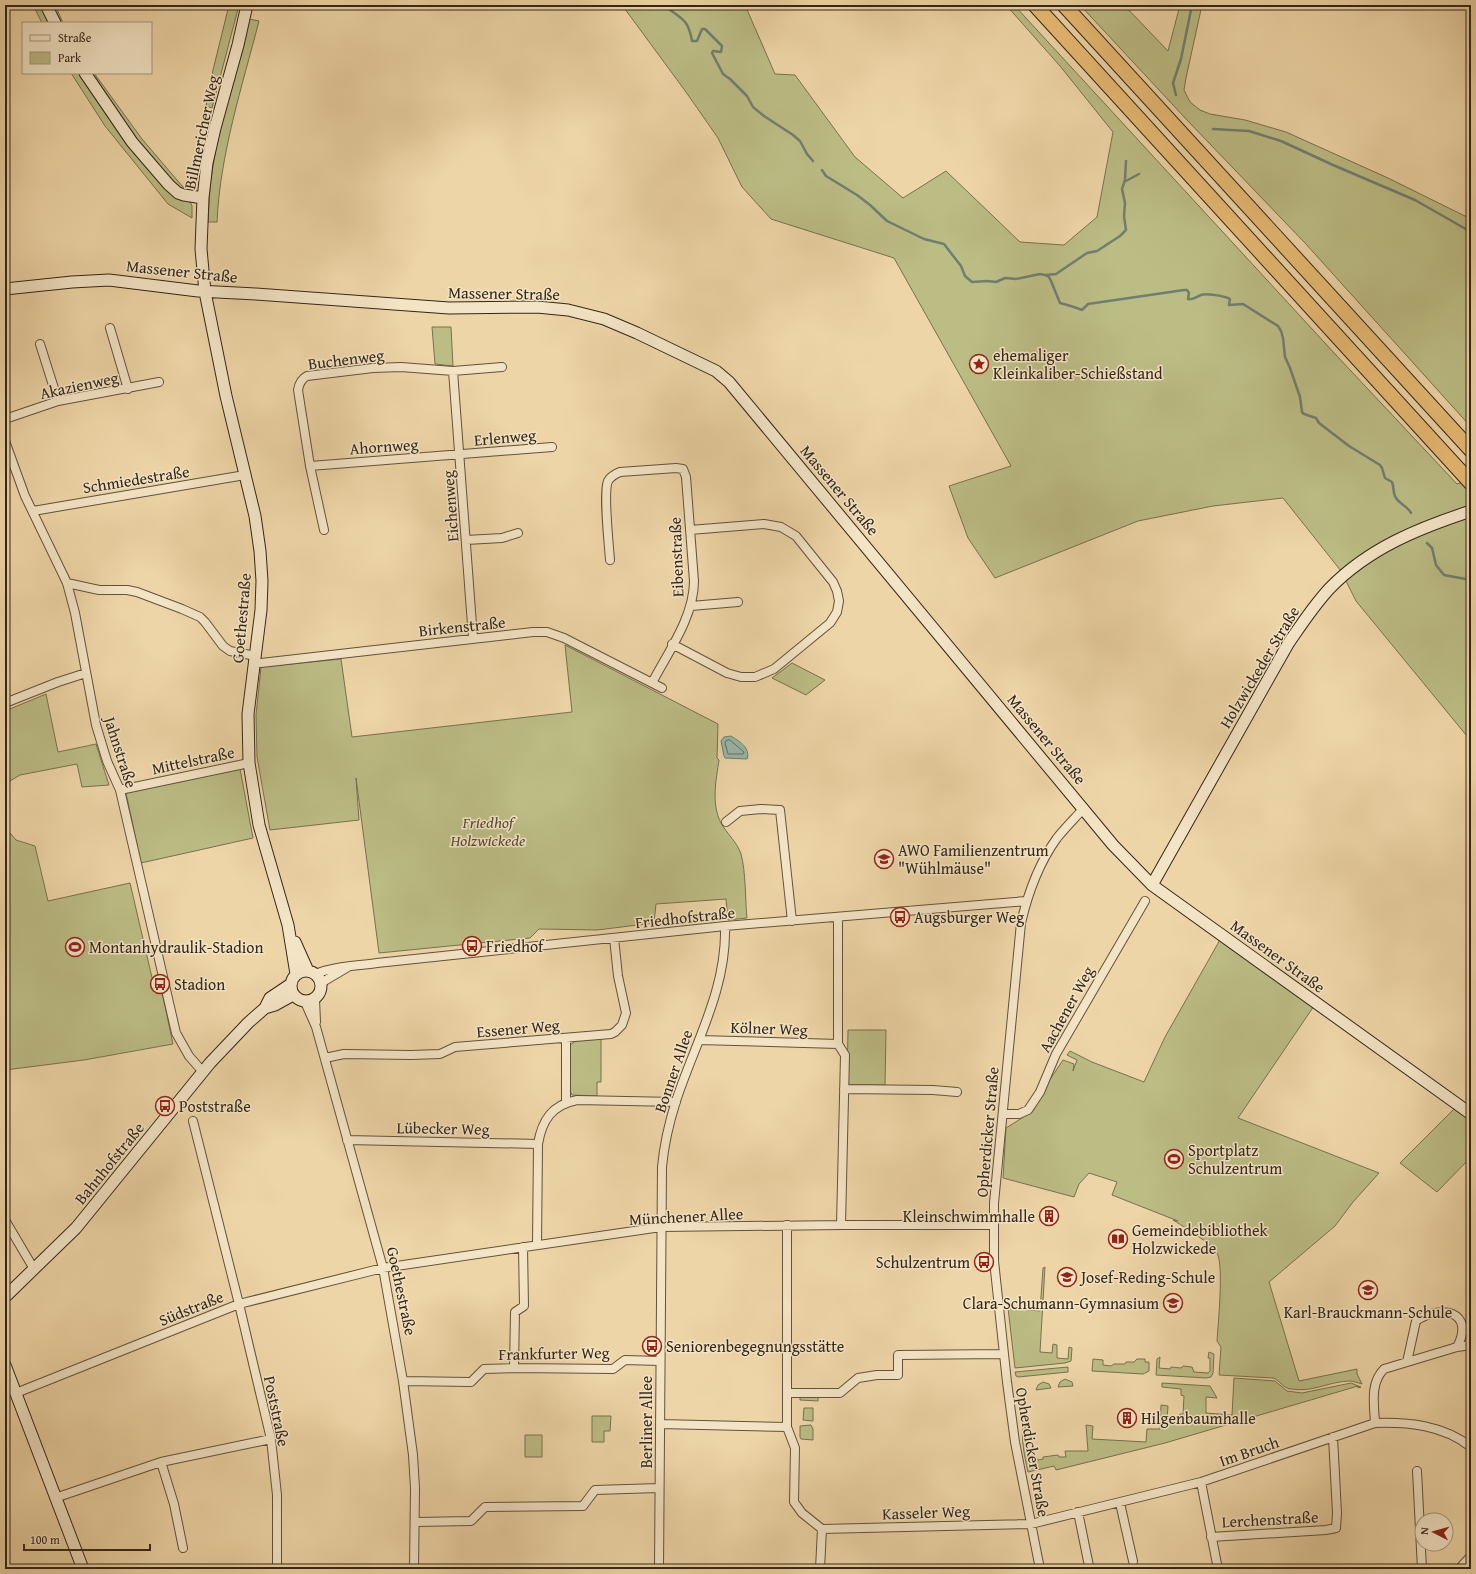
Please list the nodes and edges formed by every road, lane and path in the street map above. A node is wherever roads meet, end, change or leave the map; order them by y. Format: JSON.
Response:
{"nodes":[{"id":1,"x":46,"y":5,"type":"edge"},
{"id":2,"x":247,"y":5,"type":"edge"},
{"id":3,"x":1035,"y":5,"type":"edge"},
{"id":4,"x":1064,"y":5,"type":"edge"},
{"id":5,"x":54,"y":22,"type":"edge"},
{"id":6,"x":85,"y":74,"type":"edge"},
{"id":7,"x":203,"y":198,"type":"junction"},
{"id":8,"x":5,"y":289,"type":"edge"},
{"id":9,"x":205,"y":292,"type":"junction"},
{"id":10,"x":110,"y":328,"type":"dead end"},
{"id":11,"x":40,"y":344,"type":"dead end"},
{"id":12,"x":502,"y":366,"type":"dead end"},
{"id":13,"x":453,"y":371,"type":"junction"},
{"id":14,"x":159,"y":382,"type":"dead end"},
{"id":15,"x":128,"y":389,"type":"junction"},
{"id":16,"x":58,"y":402,"type":"junction"},
{"id":17,"x":5,"y":419,"type":"edge"},
{"id":18,"x":5,"y":441,"type":"edge"},
{"id":19,"x":552,"y":447,"type":"dead end"},
{"id":20,"x":1471,"y":450,"type":"edge"},
{"id":21,"x":460,"y":455,"type":"junction"},
{"id":22,"x":310,"y":466,"type":"junction"},
{"id":23,"x":245,"y":475,"type":"junction"},
{"id":24,"x":1470,"y":481,"type":"edge"},
{"id":25,"x":33,"y":511,"type":"junction"},
{"id":26,"x":1471,"y":512,"type":"edge"},
{"id":27,"x":324,"y":530,"type":"dead end"},
{"id":28,"x":690,"y":530,"type":"junction"},
{"id":29,"x":518,"y":533,"type":"dead end"},
{"id":30,"x":466,"y":540,"type":"junction"},
{"id":31,"x":610,"y":560,"type":"dead end"},
{"id":32,"x":67,"y":583,"type":"junction"},
{"id":33,"x":738,"y":602,"type":"dead end"},
{"id":34,"x":691,"y":606,"type":"junction"},
{"id":35,"x":473,"y":638,"type":"junction"},
{"id":36,"x":672,"y":644,"type":"junction"},
{"id":37,"x":255,"y":659,"type":"junction"},
{"id":38,"x":86,"y":673,"type":"junction"},
{"id":39,"x":652,"y":682,"type":"junction"},
{"id":40,"x":662,"y":688,"type":"dead end"},
{"id":41,"x":5,"y":704,"type":"edge"},
{"id":42,"x":249,"y":763,"type":"junction"},
{"id":43,"x":120,"y":790,"type":"junction"},
{"id":44,"x":1084,"y":808,"type":"junction"},
{"id":45,"x":726,"y":822,"type":"dead end"},
{"id":46,"x":1152,"y":885,"type":"junction"},
{"id":47,"x":1026,"y":901,"type":"junction"},
{"id":48,"x":1145,"y":901,"type":"dead end"},
{"id":49,"x":838,"y":917,"type":"junction"},
{"id":50,"x":792,"y":921,"type":"junction"},
{"id":51,"x":288,"y":924,"type":"junction"},
{"id":52,"x":725,"y":926,"type":"junction"},
{"id":53,"x":614,"y":938,"type":"junction"},
{"id":54,"x":314,"y":976,"type":"junction"},
{"id":55,"x":293,"y":984,"type":"junction"},
{"id":56,"x":310,"y":1000,"type":"junction"},
{"id":57,"x":566,"y":1038,"type":"junction"},
{"id":58,"x":699,"y":1040,"type":"junction"},
{"id":59,"x":838,"y":1044,"type":"junction"},
{"id":60,"x":325,"y":1058,"type":"junction"},
{"id":61,"x":203,"y":1072,"type":"junction"},
{"id":62,"x":844,"y":1089,"type":"junction"},
{"id":63,"x":957,"y":1092,"type":"dead end"},
{"id":64,"x":566,"y":1102,"type":"junction"},
{"id":65,"x":676,"y":1102,"type":"junction"},
{"id":66,"x":1003,"y":1114,"type":"junction"},
{"id":67,"x":1471,"y":1114,"type":"edge"},
{"id":68,"x":192,"y":1121,"type":"dead end"},
{"id":69,"x":347,"y":1140,"type":"junction"},
{"id":70,"x":538,"y":1144,"type":"junction"},
{"id":71,"x":5,"y":1220,"type":"edge"},
{"id":72,"x":787,"y":1225,"type":"junction"},
{"id":73,"x":841,"y":1225,"type":"junction"},
{"id":74,"x":993,"y":1225,"type":"junction"},
{"id":75,"x":661,"y":1228,"type":"junction"},
{"id":76,"x":537,"y":1245,"type":"junction"},
{"id":77,"x":523,"y":1247,"type":"junction"},
{"id":78,"x":34,"y":1268,"type":"junction"},
{"id":79,"x":382,"y":1268,"type":"junction"},
{"id":80,"x":5,"y":1297,"type":"edge"},
{"id":81,"x":239,"y":1304,"type":"junction"},
{"id":82,"x":1471,"y":1345,"type":"edge"},
{"id":83,"x":1457,"y":1347,"type":"junction"},
{"id":84,"x":1004,"y":1354,"type":"junction"},
{"id":85,"x":660,"y":1360,"type":"junction"},
{"id":86,"x":1406,"y":1362,"type":"junction"},
{"id":87,"x":5,"y":1365,"type":"edge"},
{"id":88,"x":514,"y":1368,"type":"junction"},
{"id":89,"x":403,"y":1381,"type":"junction"},
{"id":90,"x":16,"y":1393,"type":"junction"},
{"id":91,"x":788,"y":1393,"type":"junction"},
{"id":92,"x":1375,"y":1423,"type":"junction"},
{"id":93,"x":660,"y":1424,"type":"junction"},
{"id":94,"x":787,"y":1427,"type":"junction"},
{"id":95,"x":1333,"y":1437,"type":"junction"},
{"id":96,"x":271,"y":1439,"type":"junction"},
{"id":97,"x":1471,"y":1447,"type":"edge"},
{"id":98,"x":161,"y":1462,"type":"junction"},
{"id":99,"x":1417,"y":1470,"type":"dead end"},
{"id":100,"x":1201,"y":1482,"type":"junction"},
{"id":101,"x":659,"y":1488,"type":"junction"},
{"id":102,"x":55,"y":1498,"type":"junction"},
{"id":103,"x":1120,"y":1503,"type":"junction"},
{"id":104,"x":1078,"y":1512,"type":"junction"},
{"id":105,"x":415,"y":1522,"type":"junction"},
{"id":106,"x":1031,"y":1524,"type":"junction"},
{"id":107,"x":822,"y":1529,"type":"junction"},
{"id":108,"x":1211,"y":1537,"type":"junction"},
{"id":109,"x":183,"y":1548,"type":"dead end"},
{"id":110,"x":1471,"y":1556,"type":"edge"},
{"id":111,"x":1133,"y":1561,"type":"dead end"},
{"id":112,"x":1090,"y":1566,"type":"dead end"},
{"id":113,"x":83,"y":1569,"type":"edge"},
{"id":114,"x":277,"y":1569,"type":"edge"},
{"id":115,"x":414,"y":1569,"type":"edge"},
{"id":116,"x":658,"y":1569,"type":"edge"},
{"id":117,"x":820,"y":1569,"type":"edge"},
{"id":118,"x":1040,"y":1569,"type":"edge"},
{"id":119,"x":1218,"y":1569,"type":"edge"},
{"id":120,"x":1422,"y":1569,"type":"edge"},
{"id":121,"x":1459,"y":1569,"type":"edge"}],
"edges":[{"from":1,"to":5,"type":"street"},
{"from":2,"to":7,"type":"street","name":"Billmericher Weg"},
{"from":3,"to":24,"type":"highway"},
{"from":4,"to":20,"type":"highway"},
{"from":6,"to":7,"type":"street"},
{"from":7,"to":9,"type":"street","name":"Billmericher Weg"},
{"from":8,"to":9,"type":"street","name":"Massener Straße"},
{"from":9,"to":23,"type":"street","name":"Goethestraße"},
{"from":9,"to":44,"type":"street","name":"Massener Straße"},
{"from":10,"to":15,"type":"street"},
{"from":11,"to":16,"type":"street"},
{"from":12,"to":13,"type":"street"},
{"from":13,"to":21,"type":"street","name":"Eichenweg"},
{"from":13,"to":22,"type":"street","name":"Buchenweg"},
{"from":14,"to":15,"type":"street","name":"Akazienweg"},
{"from":15,"to":16,"type":"street","name":"Akazienweg"},
{"from":16,"to":17,"type":"street","name":"Akazienweg"},
{"from":18,"to":25,"type":"street","name":"Jahnstraße"},
{"from":19,"to":21,"type":"street","name":"Erlenweg"},
{"from":21,"to":22,"type":"street","name":"Ahornweg"},
{"from":21,"to":30,"type":"street","name":"Eichenweg"},
{"from":22,"to":27,"type":"street","name":"Buchenweg"},
{"from":23,"to":25,"type":"street","name":"Schmiedestraße"},
{"from":23,"to":37,"type":"street","name":"Goethestraße"},
{"from":25,"to":32,"type":"street","name":"Jahnstraße"},
{"from":26,"to":46,"type":"street","name":"Holzwickeder Straße"},
{"from":28,"to":31,"type":"street","name":"Eibenstraße"},
{"from":28,"to":34,"type":"street","name":"Eibenstraße"},
{"from":28,"to":36,"type":"street"},
{"from":29,"to":30,"type":"street"},
{"from":30,"to":35,"type":"street","name":"Eichenweg"},
{"from":32,"to":37,"type":"street","name":"Birkenstraße"},
{"from":32,"to":38,"type":"street","name":"Jahnstraße"},
{"from":33,"to":34,"type":"street"},
{"from":34,"to":36,"type":"street","name":"Eibenstraße"},
{"from":35,"to":37,"type":"street","name":"Birkenstraße"},
{"from":35,"to":39,"type":"street","name":"Birkenstraße"},
{"from":36,"to":39,"type":"street","name":"Eibenstraße"},
{"from":37,"to":42,"type":"street","name":"Goethestraße"},
{"from":38,"to":41,"type":"street"},
{"from":38,"to":43,"type":"street","name":"Jahnstraße"},
{"from":39,"to":40,"type":"street","name":"Birkenstraße"},
{"from":42,"to":43,"type":"street","name":"Mittelstraße"},
{"from":42,"to":51,"type":"street","name":"Goethestraße"},
{"from":43,"to":61,"type":"street","name":"Jahnstraße"},
{"from":44,"to":46,"type":"street","name":"Massener Straße"},
{"from":44,"to":47,"type":"street","name":"Opherdicker Straße"},
{"from":45,"to":50,"type":"street"},
{"from":46,"to":67,"type":"street","name":"Massener Straße"},
{"from":47,"to":49,"type":"street","name":"Friedhofstraße"},
{"from":47,"to":66,"type":"street","name":"Opherdicker Straße"},
{"from":48,"to":66,"type":"street","name":"Aachener Weg"},
{"from":49,"to":50,"type":"street","name":"Friedhofstraße"},
{"from":49,"to":59,"type":"street"},
{"from":50,"to":52,"type":"street","name":"Friedhofstraße"},
{"from":51,"to":54,"type":"street","name":"Goethestraße"},
{"from":51,"to":55,"type":"street","name":"Goethestraße"},
{"from":52,"to":53,"type":"street","name":"Friedhofstraße"},
{"from":52,"to":58,"type":"street","name":"Bonner Allee"},
{"from":53,"to":54,"type":"street","name":"Friedhofstraße"},
{"from":53,"to":57,"type":"street","name":"Essener Weg"},
{"from":54,"to":55,"type":"street"},
{"from":54,"to":56,"type":"street"},
{"from":55,"to":56,"type":"street"},
{"from":55,"to":61,"type":"street","name":"Bahnhofstraße"},
{"from":56,"to":60,"type":"street","name":"Goethestraße"},
{"from":57,"to":60,"type":"street","name":"Essener Weg"},
{"from":57,"to":64,"type":"street"},
{"from":58,"to":59,"type":"street","name":"Kölner Weg"},
{"from":58,"to":65,"type":"street","name":"Bonner Allee"},
{"from":59,"to":62,"type":"street"},
{"from":60,"to":69,"type":"street","name":"Goethestraße"},
{"from":61,"to":78,"type":"street","name":"Bahnhofstraße"},
{"from":62,"to":63,"type":"street"},
{"from":62,"to":73,"type":"street"},
{"from":64,"to":65,"type":"street"},
{"from":64,"to":70,"type":"street"},
{"from":65,"to":75,"type":"street","name":"Bonner Allee"},
{"from":66,"to":74,"type":"street","name":"Opherdicker Straße"},
{"from":68,"to":81,"type":"street","name":"Poststraße"},
{"from":69,"to":70,"type":"street","name":"Lübecker Weg"},
{"from":69,"to":79,"type":"street","name":"Goethestraße"},
{"from":70,"to":76,"type":"street"},
{"from":71,"to":78,"type":"street"},
{"from":72,"to":73,"type":"street","name":"Münchener Allee"},
{"from":72,"to":75,"type":"street","name":"Münchener Allee"},
{"from":72,"to":91,"type":"street"},
{"from":73,"to":74,"type":"street","name":"Münchener Allee"},
{"from":74,"to":84,"type":"street","name":"Opherdicker Straße"},
{"from":75,"to":76,"type":"street","name":"Münchener Allee"},
{"from":75,"to":85,"type":"street","name":"Berliner Allee"},
{"from":76,"to":77,"type":"street","name":"Münchener Allee"},
{"from":77,"to":79,"type":"street","name":"Münchener Allee"},
{"from":77,"to":88,"type":"street"},
{"from":78,"to":80,"type":"street","name":"Bahnhofstraße"},
{"from":79,"to":81,"type":"street","name":"Südstraße"},
{"from":79,"to":89,"type":"street","name":"Goethestraße"},
{"from":81,"to":90,"type":"street","name":"Südstraße"},
{"from":81,"to":96,"type":"street","name":"Poststraße"},
{"from":82,"to":83,"type":"street"},
{"from":83,"to":86,"type":"street"},
{"from":83,"to":86,"type":"street"},
{"from":84,"to":91,"type":"street"},
{"from":84,"to":106,"type":"street","name":"Opherdicker Straße"},
{"from":85,"to":88,"type":"street","name":"Frankfurter Weg"},
{"from":85,"to":93,"type":"street","name":"Berliner Allee"},
{"from":86,"to":92,"type":"street"},
{"from":87,"to":90,"type":"street"},
{"from":88,"to":89,"type":"street","name":"Frankfurter Weg"},
{"from":89,"to":105,"type":"street","name":"Goethestraße"},
{"from":90,"to":102,"type":"street"},
{"from":91,"to":94,"type":"street"},
{"from":92,"to":95,"type":"street","name":"Im Bruch"},
{"from":92,"to":97,"type":"street","name":"Im Bruch"},
{"from":93,"to":94,"type":"street"},
{"from":93,"to":101,"type":"street","name":"Berliner Allee"},
{"from":94,"to":107,"type":"street"},
{"from":95,"to":100,"type":"street","name":"Im Bruch"},
{"from":95,"to":108,"type":"street","name":"Lerchenstraße"},
{"from":96,"to":98,"type":"street"},
{"from":96,"to":114,"type":"street","name":"Poststraße"},
{"from":98,"to":102,"type":"street"},
{"from":98,"to":109,"type":"street"},
{"from":99,"to":120,"type":"street"},
{"from":100,"to":103,"type":"street","name":"Im Bruch"},
{"from":100,"to":108,"type":"street"},
{"from":101,"to":105,"type":"street"},
{"from":101,"to":116,"type":"street","name":"Berliner Allee"},
{"from":102,"to":113,"type":"street"},
{"from":103,"to":104,"type":"street","name":"Im Bruch"},
{"from":103,"to":111,"type":"street"},
{"from":104,"to":106,"type":"street","name":"Im Bruch"},
{"from":104,"to":112,"type":"street"},
{"from":105,"to":115,"type":"street","name":"Goethestraße"},
{"from":106,"to":107,"type":"street","name":"Kasseler Weg"},
{"from":106,"to":118,"type":"street","name":"Opherdicker Straße"},
{"from":107,"to":117,"type":"street"},
{"from":108,"to":119,"type":"street"},
{"from":110,"to":121,"type":"street"}]}
